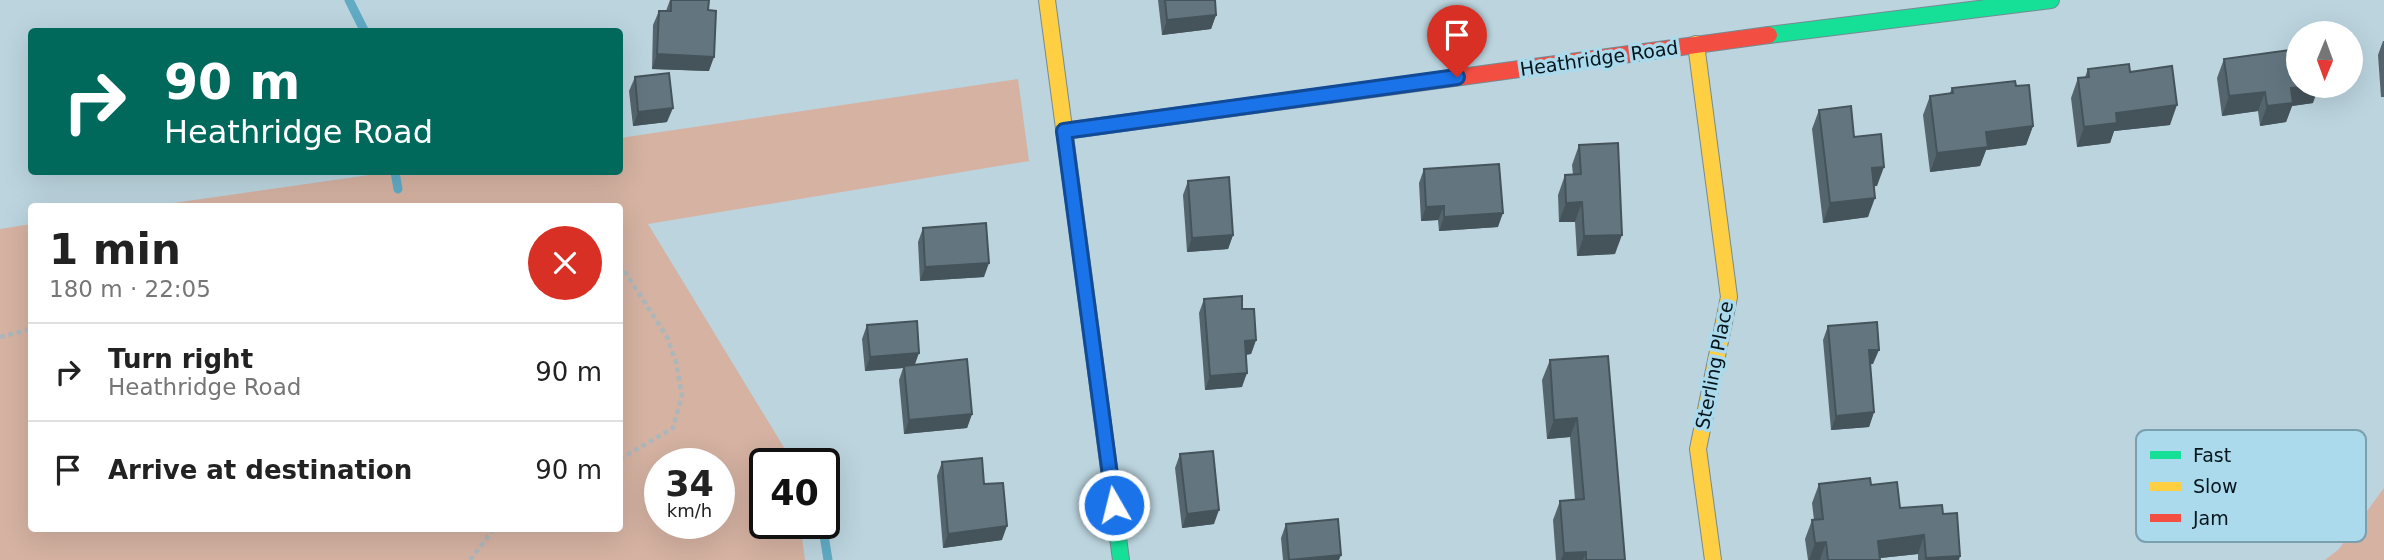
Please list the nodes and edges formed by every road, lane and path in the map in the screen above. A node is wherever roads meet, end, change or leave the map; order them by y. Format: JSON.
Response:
{"nodes":[{"id":1,"x":1047,"y":0,"type":"edge"},
{"id":2,"x":2051,"y":0,"type":"edge"},
{"id":3,"x":1696,"y":44,"type":"junction"},
{"id":4,"x":1064,"y":131,"type":"junction"},
{"id":5,"x":623,"y":269,"type":"edge"},
{"id":6,"x":28,"y":330,"type":"edge"},
{"id":7,"x":0,"y":337,"type":"edge"},
{"id":8,"x":623,"y":457,"type":"edge"},
{"id":9,"x":492,"y":532,"type":"edge"},
{"id":10,"x":470,"y":560,"type":"edge"},
{"id":11,"x":1121,"y":560,"type":"edge"},
{"id":12,"x":1713,"y":560,"type":"edge"}],
"edges":[{"from":1,"to":4,"type":"street"},
{"from":2,"to":3,"type":"street","name":"Heathridge Road"},
{"from":3,"to":4,"type":"street","name":"Heathridge Road"},
{"from":3,"to":12,"type":"street","name":"Sterling Place"},
{"from":4,"to":11,"type":"street"},
{"from":5,"to":8,"type":"path"},
{"from":6,"to":7,"type":"path"},
{"from":9,"to":10,"type":"path"}]}
